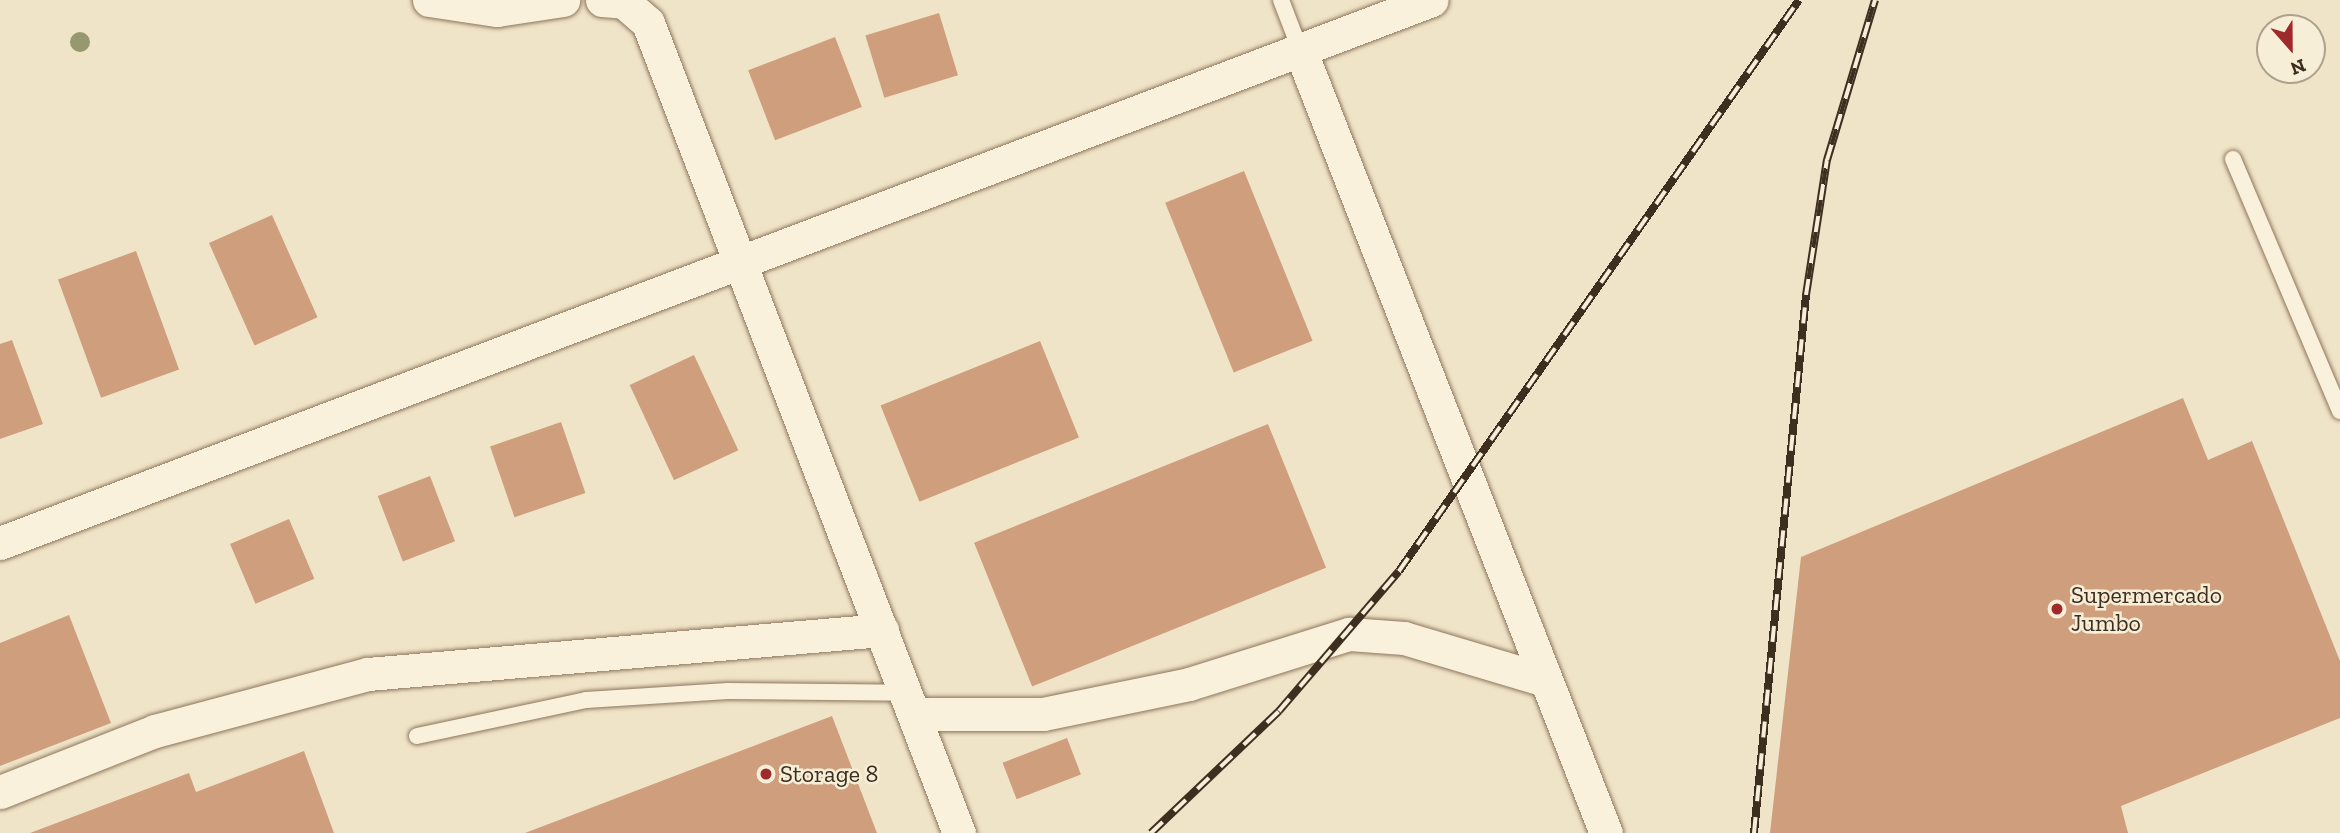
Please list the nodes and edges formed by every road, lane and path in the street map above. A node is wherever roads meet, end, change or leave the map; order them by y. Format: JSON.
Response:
{"nodes":[{"id":1,"x":429,"y":0,"type":"edge"},
{"id":2,"x":563,"y":0,"type":"edge"},
{"id":3,"x":602,"y":0,"type":"edge"},
{"id":4,"x":1281,"y":0,"type":"edge"},
{"id":5,"x":1432,"y":0,"type":"edge"},
{"id":6,"x":1301,"y":52,"type":"junction"},
{"id":7,"x":2233,"y":159,"type":"dead end"},
{"id":8,"x":741,"y":258,"type":"junction"},
{"id":9,"x":2340,"y":411,"type":"edge"},
{"id":10,"x":0,"y":543,"type":"edge"},
{"id":11,"x":882,"y":630,"type":"junction"},
{"id":12,"x":1545,"y":680,"type":"junction"},
{"id":13,"x":911,"y":704,"type":"junction"},
{"id":14,"x":417,"y":736,"type":"dead end"},
{"id":15,"x":0,"y":792,"type":"edge"},
{"id":16,"x":960,"y":833,"type":"edge"},
{"id":17,"x":1606,"y":833,"type":"edge"}],
"edges":[{"from":1,"to":2,"type":"street"},
{"from":3,"to":8,"type":"street"},
{"from":4,"to":6,"type":"lane"},
{"from":5,"to":6,"type":"street"},
{"from":6,"to":8,"type":"street"},
{"from":6,"to":12,"type":"street"},
{"from":7,"to":9,"type":"lane"},
{"from":8,"to":10,"type":"street"},
{"from":8,"to":11,"type":"street"},
{"from":11,"to":13,"type":"street"},
{"from":11,"to":15,"type":"street"},
{"from":12,"to":13,"type":"street"},
{"from":12,"to":17,"type":"street"},
{"from":13,"to":14,"type":"lane"},
{"from":13,"to":16,"type":"street"}]}
